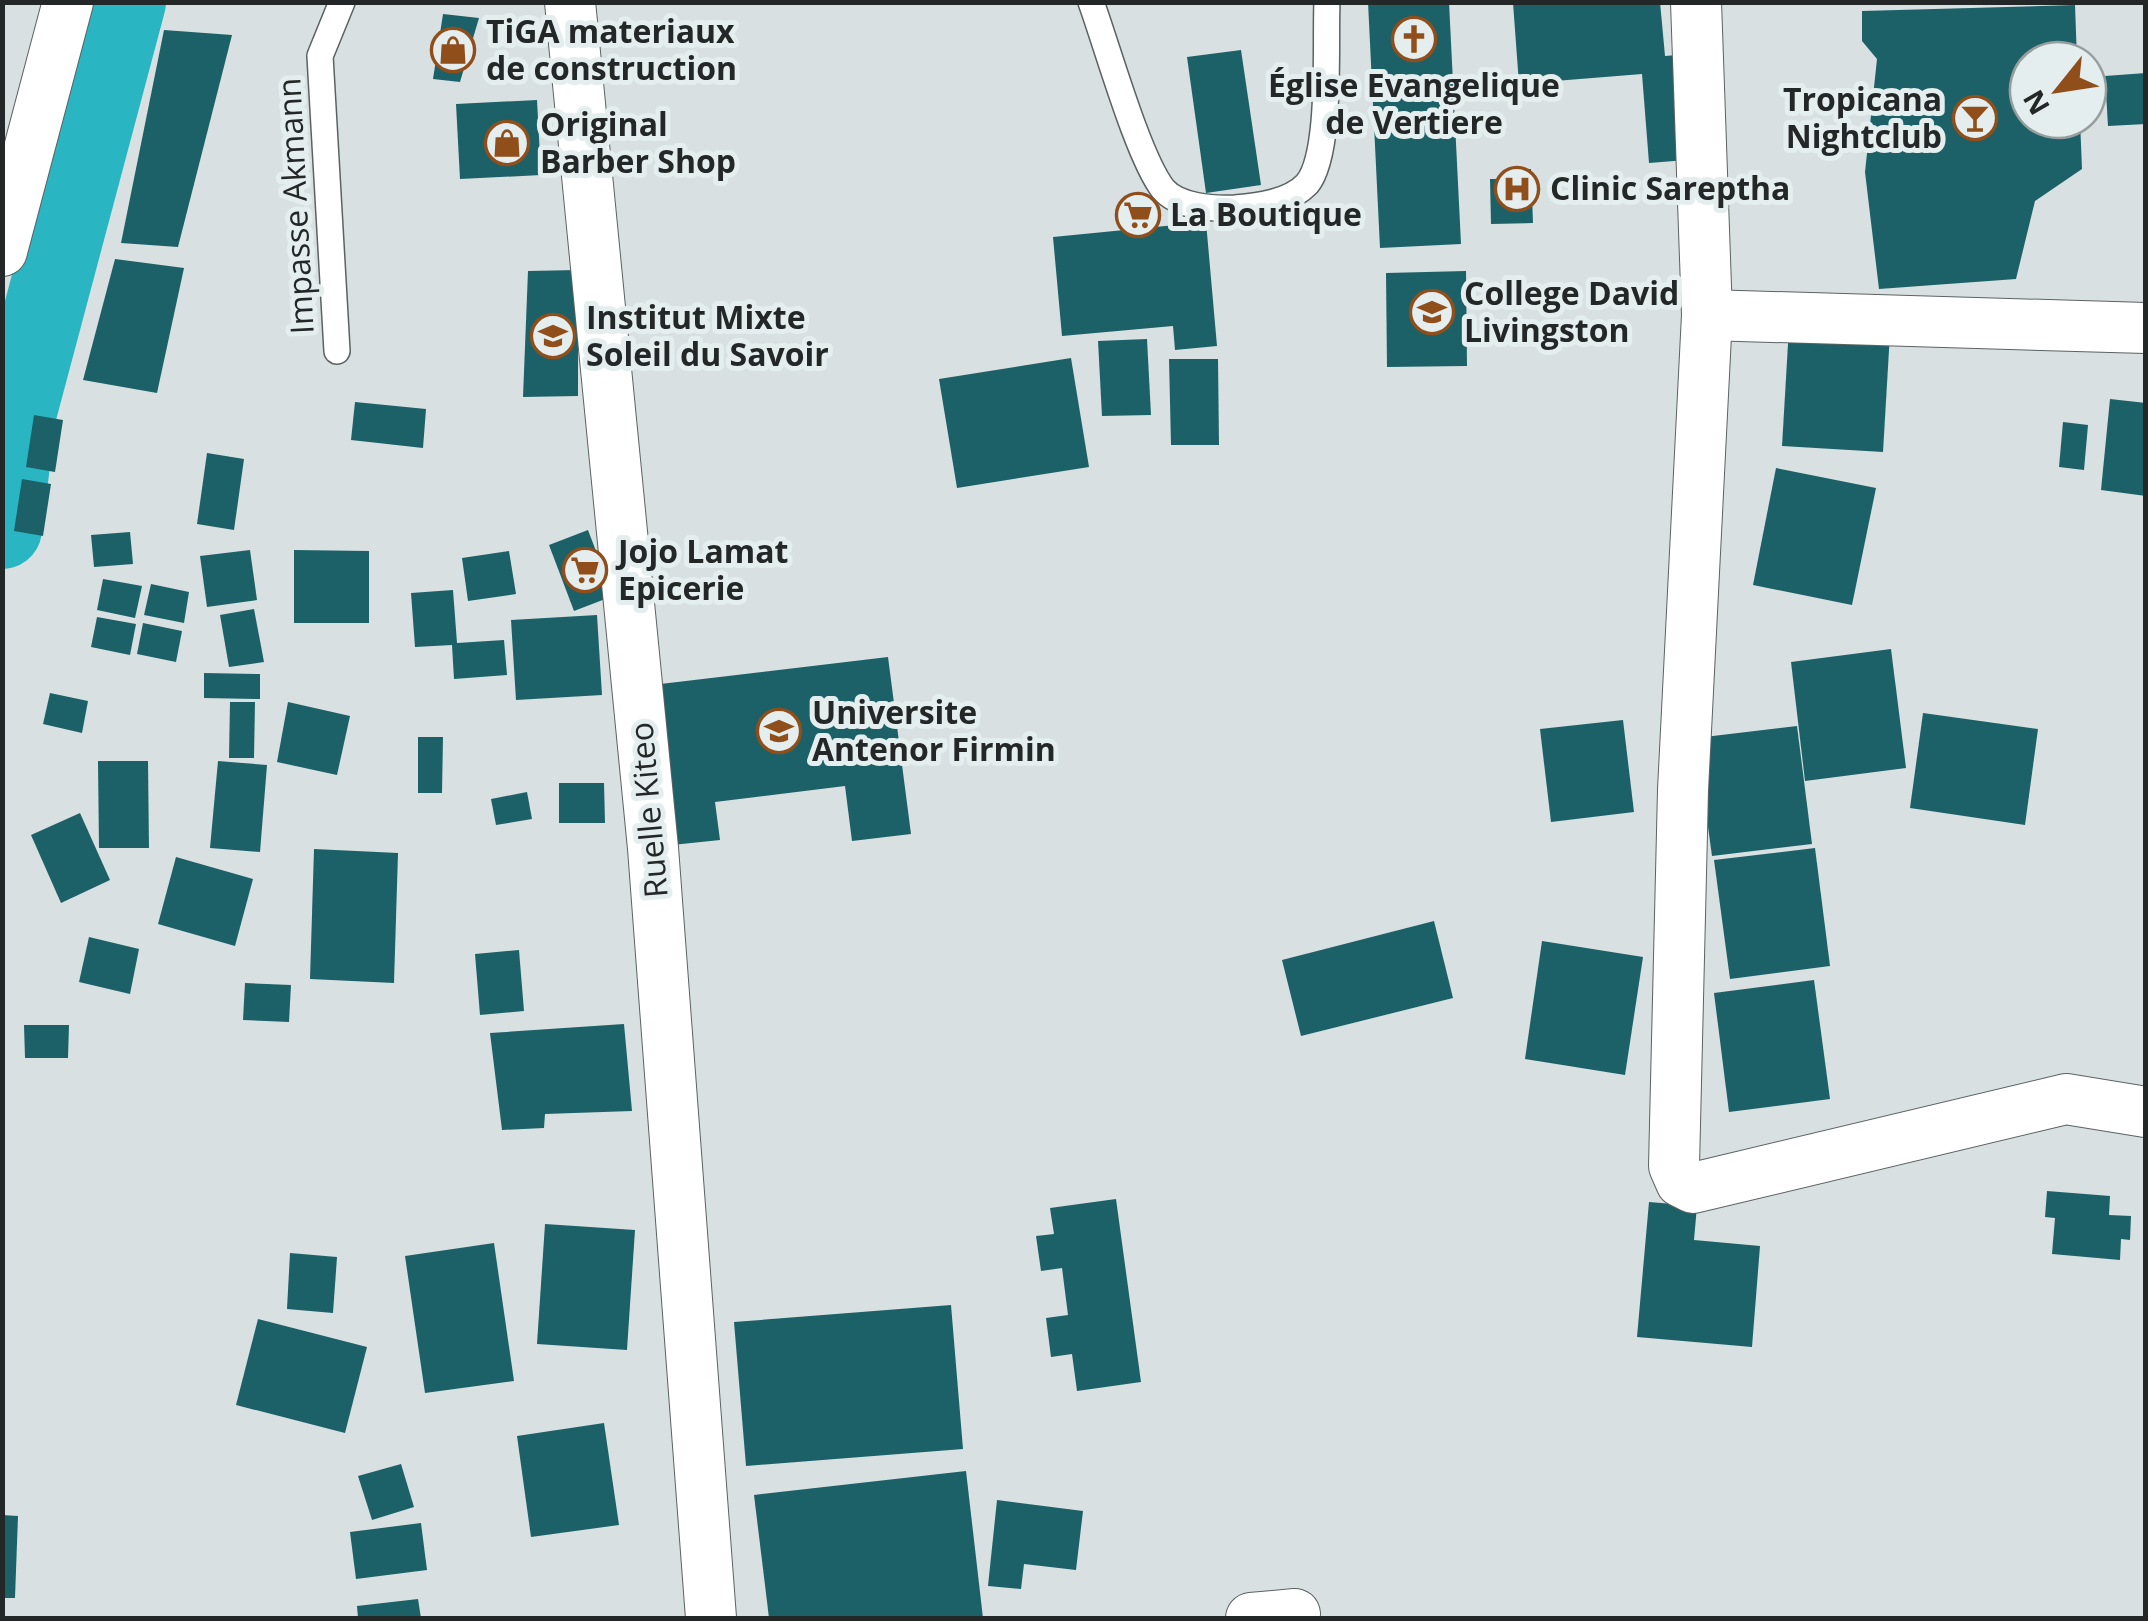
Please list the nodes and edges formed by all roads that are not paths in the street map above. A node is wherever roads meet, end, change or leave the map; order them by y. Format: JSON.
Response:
{"nodes":[{"id":1,"x":68,"y":2,"type":"edge"},
{"id":2,"x":342,"y":2,"type":"edge"},
{"id":3,"x":570,"y":2,"type":"edge"},
{"id":4,"x":1091,"y":2,"type":"edge"},
{"id":5,"x":1327,"y":2,"type":"edge"},
{"id":6,"x":1696,"y":2,"type":"edge"},
{"id":7,"x":2,"y":251,"type":"edge"},
{"id":8,"x":1707,"y":315,"type":"junction"},
{"id":9,"x":2146,"y":328,"type":"edge"},
{"id":10,"x":337,"y":351,"type":"dead end"},
{"id":11,"x":2146,"y":1112,"type":"edge"},
{"id":12,"x":711,"y":1618,"type":"edge"}],
"edges":[{"from":1,"to":7,"type":"street"},
{"from":2,"to":10,"type":"lane","name":"Impasse Akmann"},
{"from":3,"to":12,"type":"street","name":"Ruelle Kiteo"},
{"from":4,"to":5,"type":"lane"},
{"from":6,"to":8,"type":"street"},
{"from":8,"to":9,"type":"street"},
{"from":8,"to":11,"type":"street"}]}
